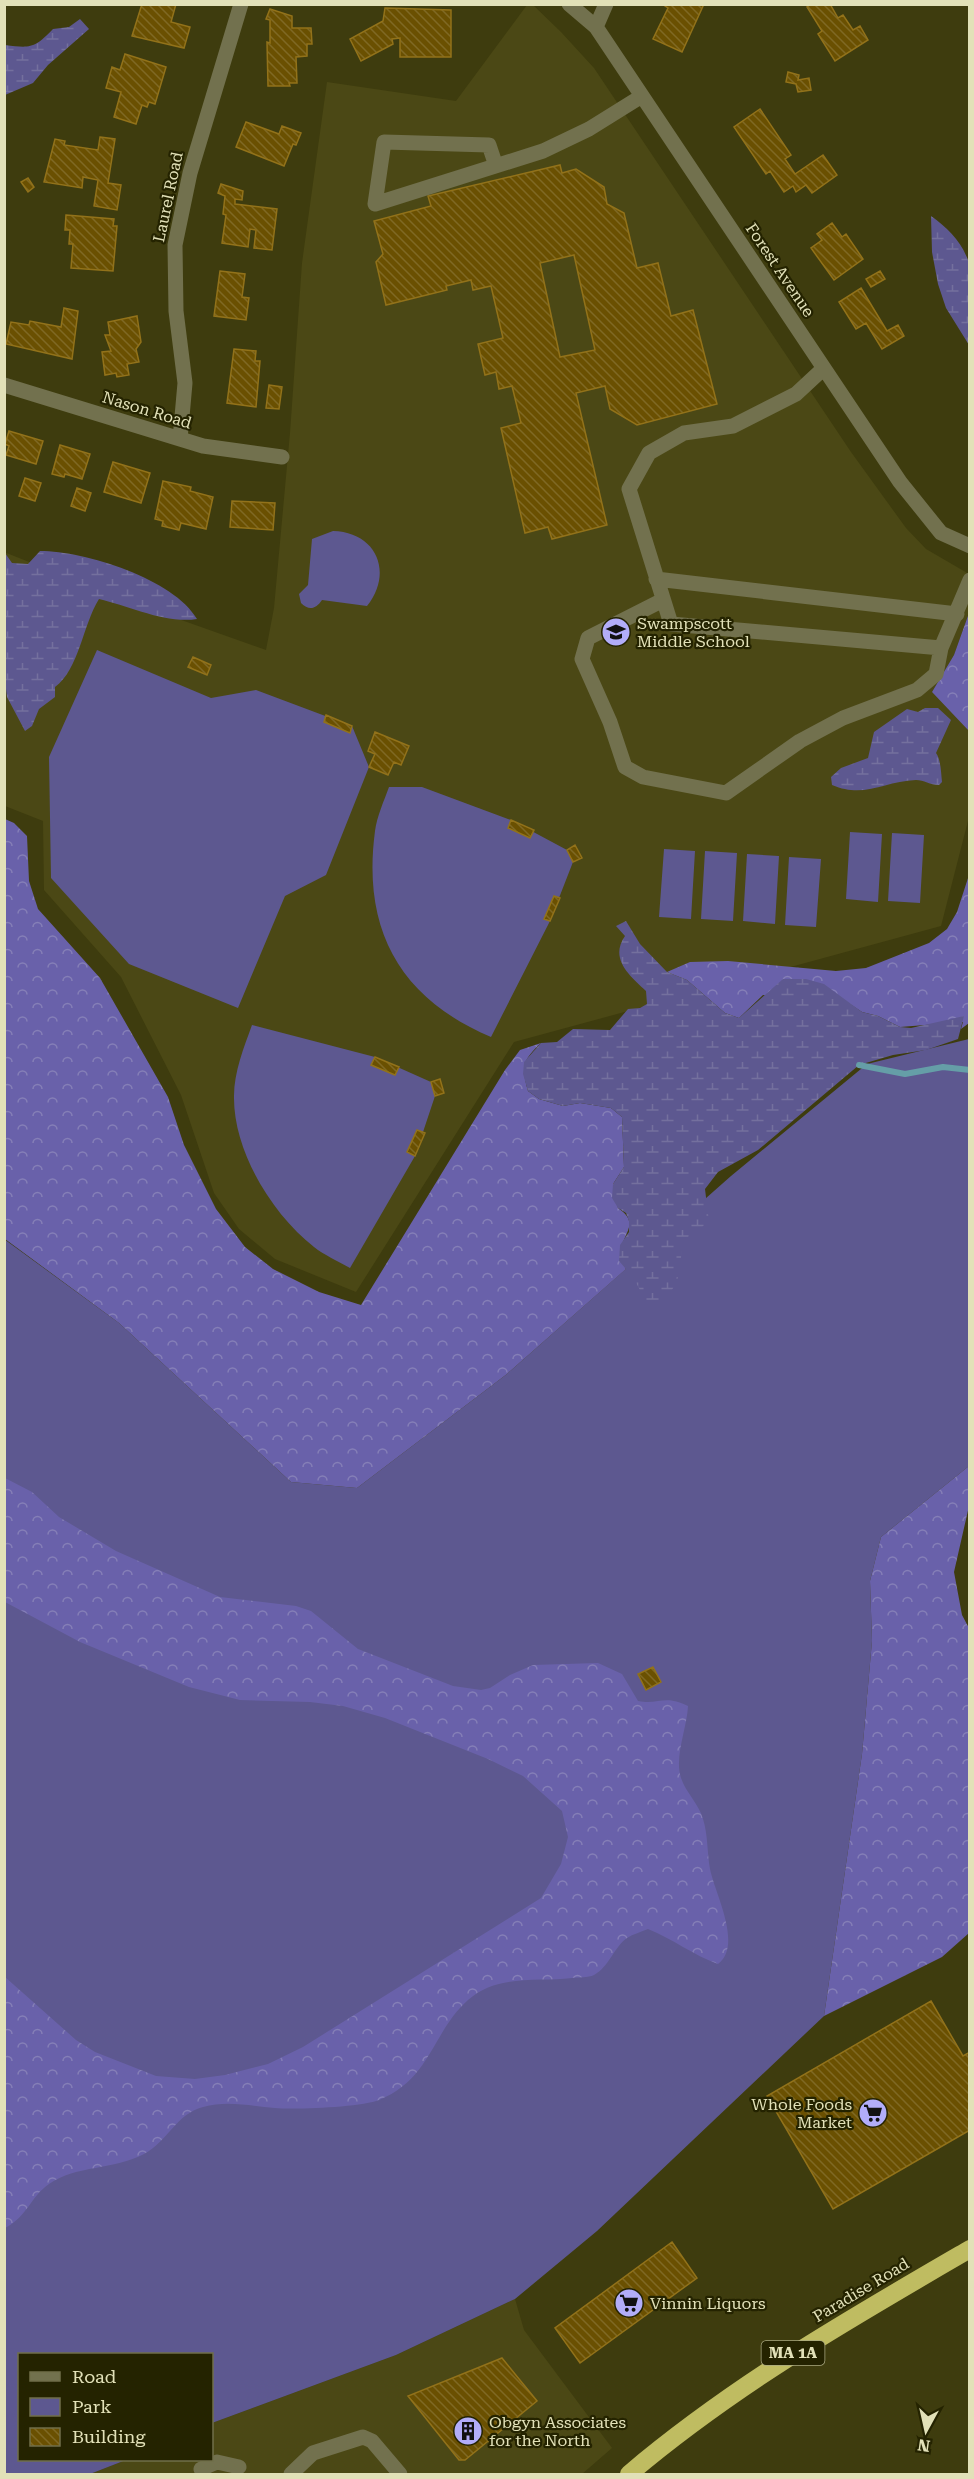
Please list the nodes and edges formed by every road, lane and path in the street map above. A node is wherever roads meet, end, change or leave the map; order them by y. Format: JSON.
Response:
{"nodes":[{"id":1,"x":241,"y":4,"type":"edge"},
{"id":2,"x":569,"y":4,"type":"edge"},
{"id":3,"x":606,"y":4,"type":"edge"},
{"id":4,"x":596,"y":27,"type":"junction"},
{"id":5,"x":642,"y":96,"type":"junction"},
{"id":6,"x":496,"y":166,"type":"junction"},
{"id":7,"x":824,"y":368,"type":"junction"},
{"id":8,"x":4,"y":385,"type":"edge"},
{"id":9,"x":180,"y":439,"type":"junction"},
{"id":10,"x":282,"y":457,"type":"dead end"},
{"id":11,"x":969,"y":546,"type":"edge"},
{"id":12,"x":656,"y":579,"type":"junction"},
{"id":13,"x":969,"y":580,"type":"edge"},
{"id":14,"x":663,"y":600,"type":"junction"},
{"id":15,"x":957,"y":614,"type":"junction"},
{"id":16,"x":941,"y":648,"type":"junction"},
{"id":17,"x":969,"y":2249,"type":"edge"},
{"id":18,"x":239,"y":2467,"type":"dead end"},
{"id":19,"x":203,"y":2475,"type":"edge"},
{"id":20,"x":291,"y":2475,"type":"edge"},
{"id":21,"x":400,"y":2475,"type":"edge"},
{"id":22,"x":629,"y":2475,"type":"edge"}],
"edges":[{"from":1,"to":9,"type":"street","name":"Laurel Road"},
{"from":2,"to":4,"type":"street","name":"Forest Avenue"},
{"from":3,"to":4,"type":"street"},
{"from":4,"to":5,"type":"street","name":"Forest Avenue"},
{"from":5,"to":6,"type":"street"},
{"from":5,"to":7,"type":"street","name":"Forest Avenue"},
{"from":6,"to":6,"type":"street"},
{"from":7,"to":11,"type":"street","name":"Forest Avenue"},
{"from":7,"to":12,"type":"street"},
{"from":8,"to":9,"type":"street","name":"Nason Road"},
{"from":9,"to":10,"type":"street","name":"Nason Road"},
{"from":12,"to":14,"type":"street"},
{"from":12,"to":15,"type":"street"},
{"from":13,"to":15,"type":"street"},
{"from":14,"to":16,"type":"street"},
{"from":14,"to":16,"type":"street"},
{"from":15,"to":16,"type":"street"},
{"from":17,"to":22,"type":"highway","name":"Paradise Road","number":"MA 1A"},
{"from":18,"to":19,"type":"street"},
{"from":20,"to":21,"type":"street"}]}
